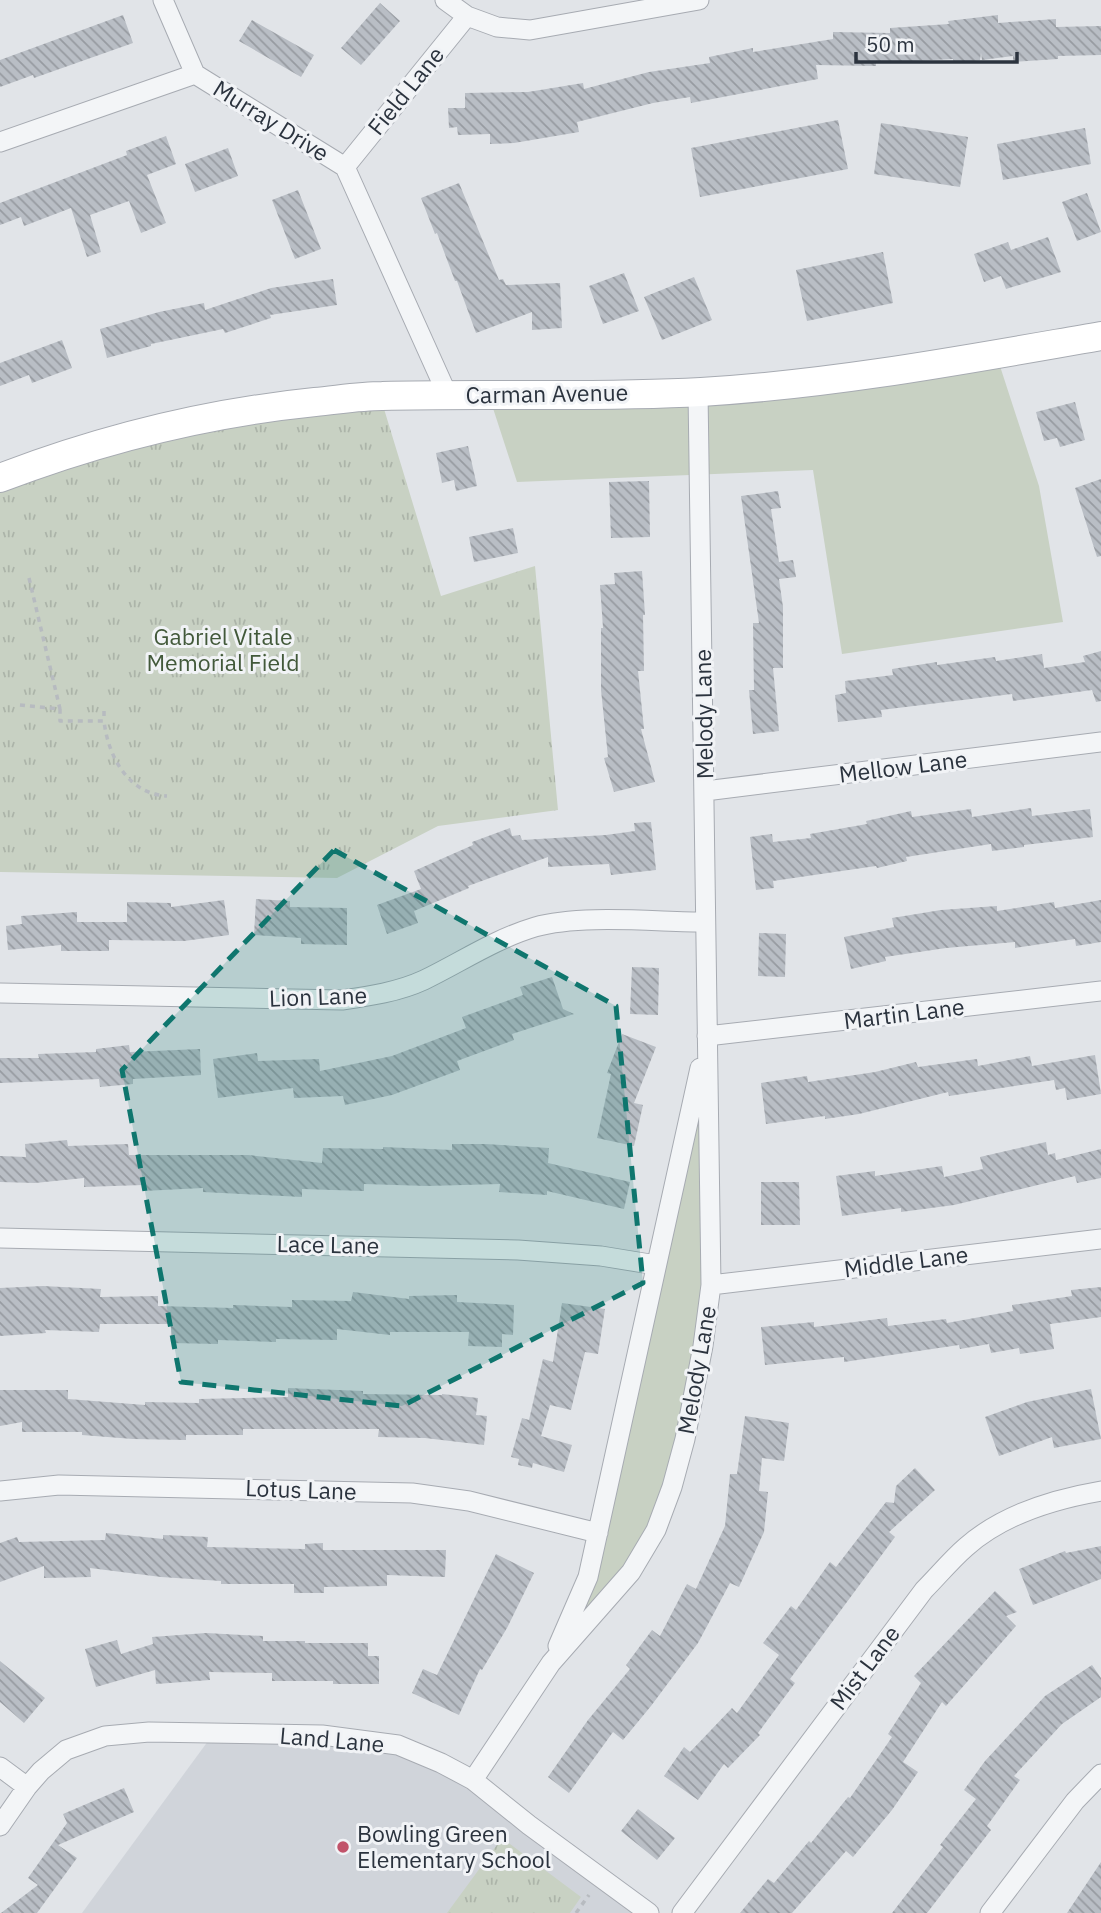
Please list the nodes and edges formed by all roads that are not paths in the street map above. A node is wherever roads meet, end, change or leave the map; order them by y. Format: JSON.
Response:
{"nodes":[{"id":1,"x":163,"y":0,"type":"edge"},
{"id":2,"x":445,"y":0,"type":"edge"},
{"id":3,"x":699,"y":0,"type":"edge"},
{"id":4,"x":467,"y":16,"type":"junction"},
{"id":5,"x":195,"y":74,"type":"junction"},
{"id":6,"x":0,"y":142,"type":"edge"},
{"id":7,"x":345,"y":167,"type":"junction"},
{"id":8,"x":1101,"y":336,"type":"edge"},
{"id":9,"x":698,"y":392,"type":"junction"},
{"id":10,"x":448,"y":396,"type":"junction"},
{"id":11,"x":0,"y":478,"type":"edge"},
{"id":12,"x":1101,"y":742,"type":"edge"},
{"id":13,"x":705,"y":791,"type":"junction"},
{"id":14,"x":705,"y":922,"type":"junction"},
{"id":15,"x":1101,"y":991,"type":"edge"},
{"id":16,"x":0,"y":993,"type":"edge"},
{"id":17,"x":707,"y":1036,"type":"junction"},
{"id":18,"x":0,"y":1238,"type":"edge"},
{"id":19,"x":1101,"y":1239,"type":"edge"},
{"id":20,"x":656,"y":1265,"type":"junction"},
{"id":21,"x":711,"y":1285,"type":"junction"},
{"id":22,"x":1101,"y":1490,"type":"edge"},
{"id":23,"x":0,"y":1491,"type":"edge"},
{"id":24,"x":598,"y":1533,"type":"junction"},
{"id":25,"x":551,"y":1663,"type":"junction"},
{"id":26,"x":0,"y":1767,"type":"edge"},
{"id":27,"x":1101,"y":1774,"type":"edge"},
{"id":28,"x":473,"y":1780,"type":"junction"},
{"id":29,"x":27,"y":1787,"type":"junction"},
{"id":30,"x":0,"y":1826,"type":"edge"},
{"id":31,"x":649,"y":1913,"type":"edge"},
{"id":32,"x":682,"y":1913,"type":"edge"},
{"id":33,"x":990,"y":1913,"type":"edge"}],
"edges":[{"from":1,"to":5,"type":"street","name":"Murray Drive"},
{"from":2,"to":4,"type":"street"},
{"from":3,"to":4,"type":"street"},
{"from":4,"to":7,"type":"street","name":"Field Lane"},
{"from":5,"to":6,"type":"street"},
{"from":5,"to":7,"type":"street","name":"Murray Drive"},
{"from":7,"to":10,"type":"street","name":"Murray Drive"},
{"from":8,"to":9,"type":"main road","name":"Carman Avenue"},
{"from":9,"to":10,"type":"main road","name":"Carman Avenue"},
{"from":9,"to":13,"type":"street","name":"Melody Lane"},
{"from":10,"to":11,"type":"main road","name":"Carman Avenue"},
{"from":12,"to":13,"type":"street","name":"Mellow Lane"},
{"from":13,"to":14,"type":"street","name":"Melody Lane"},
{"from":14,"to":16,"type":"street","name":"Lion Lane"},
{"from":14,"to":17,"type":"street","name":"Melody Lane"},
{"from":15,"to":17,"type":"street","name":"Martin Lane"},
{"from":17,"to":20,"type":"street","name":"Melody Lane"},
{"from":17,"to":21,"type":"street","name":"Melody Lane"},
{"from":18,"to":20,"type":"street","name":"Lace Lane"},
{"from":19,"to":21,"type":"street","name":"Middle Lane"},
{"from":20,"to":24,"type":"street","name":"Melody Lane"},
{"from":21,"to":25,"type":"street","name":"Melody Lane"},
{"from":22,"to":32,"type":"street","name":"Mist Lane"},
{"from":23,"to":24,"type":"street","name":"Lotus Lane"},
{"from":24,"to":25,"type":"street","name":"Melody Lane"},
{"from":25,"to":28,"type":"street","name":"Melody Lane"},
{"from":26,"to":29,"type":"street"},
{"from":27,"to":33,"type":"street"},
{"from":28,"to":29,"type":"street","name":"Land Lane"},
{"from":28,"to":31,"type":"street","name":"Land Lane"},
{"from":29,"to":30,"type":"street","name":"Land Lane"}]}
